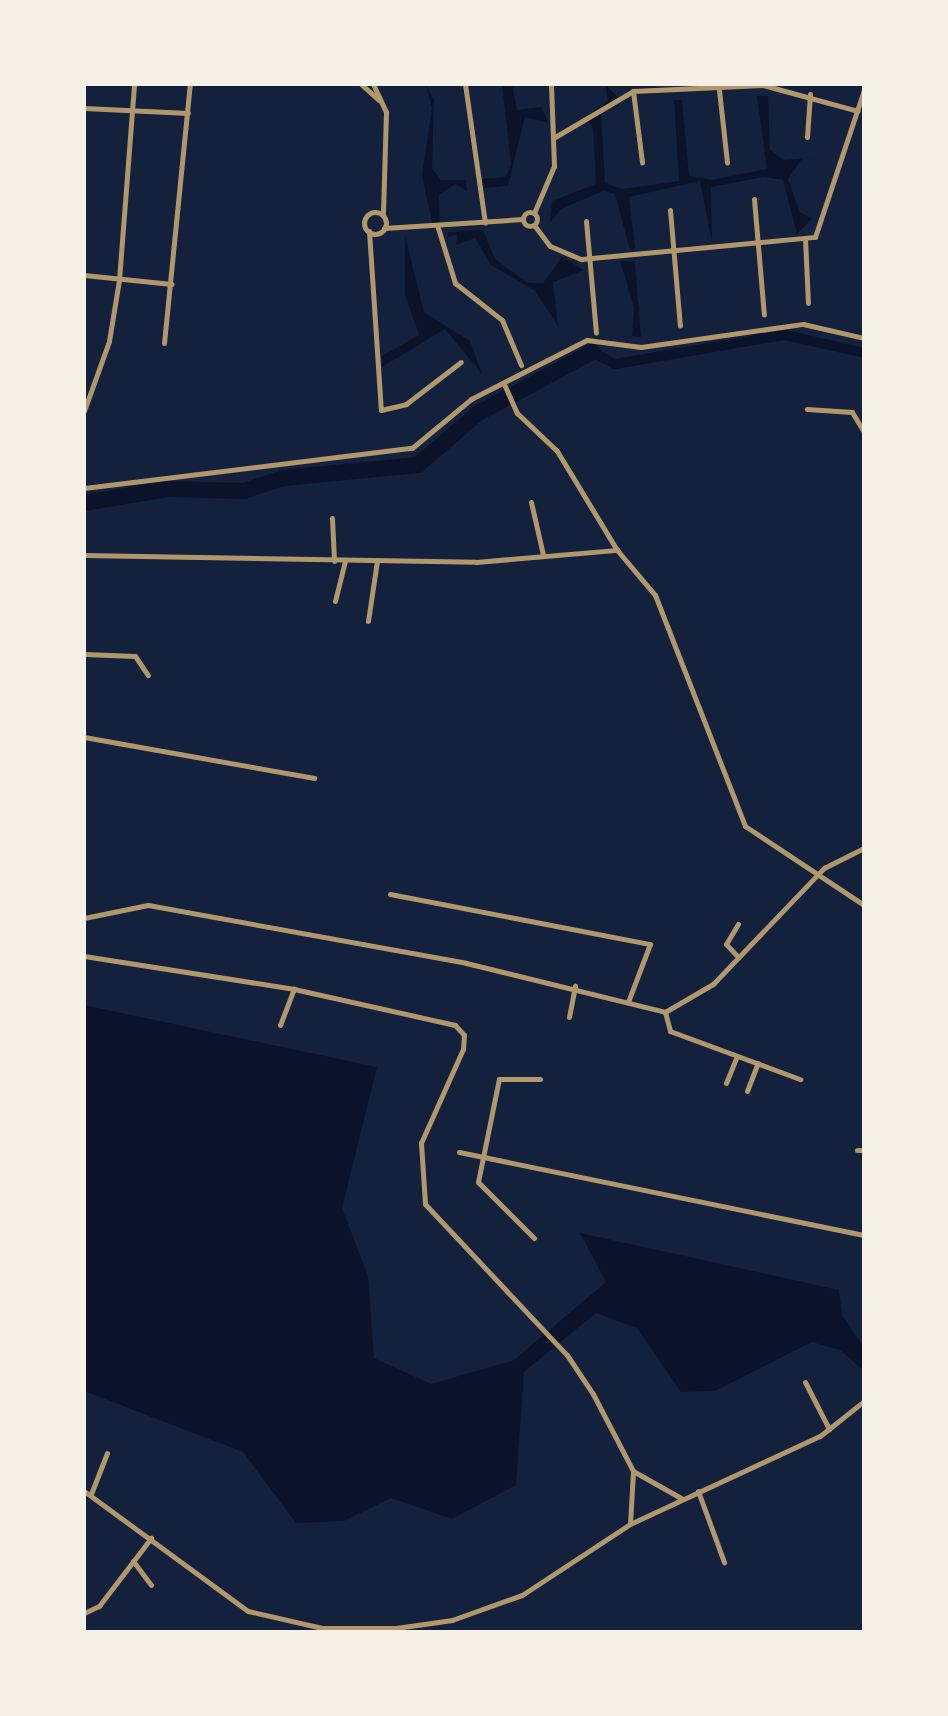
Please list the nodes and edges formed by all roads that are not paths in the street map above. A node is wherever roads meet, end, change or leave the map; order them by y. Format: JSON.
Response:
{"nodes":[{"id":1,"x":134,"y":84,"type":"edge"},
{"id":2,"x":190,"y":84,"type":"edge"},
{"id":3,"x":361,"y":84,"type":"edge"},
{"id":4,"x":373,"y":84,"type":"edge"},
{"id":5,"x":465,"y":84,"type":"edge"},
{"id":6,"x":551,"y":84,"type":"edge"},
{"id":7,"x":719,"y":90,"type":"junction"},
{"id":8,"x":864,"y":90,"type":"edge"},
{"id":9,"x":633,"y":91,"type":"junction"},
{"id":10,"x":810,"y":94,"type":"junction"},
{"id":11,"x":380,"y":100,"type":"junction"},
{"id":12,"x":84,"y":108,"type":"edge"},
{"id":13,"x":134,"y":111,"type":"junction"},
{"id":14,"x":858,"y":111,"type":"junction"},
{"id":15,"x":188,"y":113,"type":"junction"},
{"id":16,"x":555,"y":137,"type":"junction"},
{"id":17,"x":807,"y":137,"type":"dead end"},
{"id":18,"x":642,"y":162,"type":"dead end"},
{"id":19,"x":727,"y":163,"type":"dead end"},
{"id":20,"x":754,"y":199,"type":"dead end"},
{"id":21,"x":670,"y":210,"type":"dead end"},
{"id":22,"x":534,"y":213,"type":"junction"},
{"id":23,"x":383,"y":215,"type":"junction"},
{"id":24,"x":523,"y":219,"type":"junction"},
{"id":25,"x":586,"y":221,"type":"dead end"},
{"id":26,"x":485,"y":223,"type":"junction"},
{"id":27,"x":534,"y":225,"type":"junction"},
{"id":28,"x":384,"y":228,"type":"junction"},
{"id":29,"x":369,"y":231,"type":"junction"},
{"id":30,"x":439,"y":231,"type":"junction"},
{"id":31,"x":805,"y":238,"type":"junction"},
{"id":32,"x":758,"y":241,"type":"junction"},
{"id":33,"x":673,"y":251,"type":"junction"},
{"id":34,"x":590,"y":257,"type":"junction"},
{"id":35,"x":84,"y":275,"type":"edge"},
{"id":36,"x":119,"y":280,"type":"junction"},
{"id":37,"x":172,"y":284,"type":"junction"},
{"id":38,"x":808,"y":303,"type":"dead end"},
{"id":39,"x":764,"y":315,"type":"dead end"},
{"id":40,"x":680,"y":326,"type":"dead end"},
{"id":41,"x":596,"y":333,"type":"dead end"},
{"id":42,"x":864,"y":338,"type":"edge"},
{"id":43,"x":164,"y":343,"type":"dead end"},
{"id":44,"x":461,"y":362,"type":"dead end"},
{"id":45,"x":521,"y":365,"type":"dead end"},
{"id":46,"x":505,"y":387,"type":"junction"},
{"id":47,"x":807,"y":409,"type":"dead end"},
{"id":48,"x":84,"y":411,"type":"edge"},
{"id":49,"x":864,"y":432,"type":"edge"},
{"id":50,"x":84,"y":488,"type":"edge"},
{"id":51,"x":531,"y":502,"type":"dead end"},
{"id":52,"x":332,"y":518,"type":"dead end"},
{"id":53,"x":617,"y":550,"type":"junction"},
{"id":54,"x":84,"y":555,"type":"edge"},
{"id":55,"x":543,"y":556,"type":"junction"},
{"id":56,"x":334,"y":561,"type":"junction"},
{"id":57,"x":345,"y":561,"type":"junction"},
{"id":58,"x":377,"y":561,"type":"junction"},
{"id":59,"x":335,"y":601,"type":"dead end"},
{"id":60,"x":368,"y":621,"type":"dead end"},
{"id":61,"x":84,"y":654,"type":"edge"},
{"id":62,"x":148,"y":675,"type":"dead end"},
{"id":63,"x":84,"y":737,"type":"edge"},
{"id":64,"x":314,"y":778,"type":"dead end"},
{"id":65,"x":864,"y":848,"type":"edge"},
{"id":66,"x":822,"y":870,"type":"junction"},
{"id":67,"x":390,"y":894,"type":"dead end"},
{"id":68,"x":864,"y":905,"type":"edge"},
{"id":69,"x":84,"y":918,"type":"edge"},
{"id":70,"x":738,"y":924,"type":"dead end"},
{"id":71,"x":84,"y":956,"type":"edge"},
{"id":72,"x":738,"y":957,"type":"junction"},
{"id":73,"x":575,"y":986,"type":"junction"},
{"id":74,"x":294,"y":989,"type":"junction"},
{"id":75,"x":628,"y":1002,"type":"junction"},
{"id":76,"x":665,"y":1012,"type":"junction"},
{"id":77,"x":569,"y":1017,"type":"dead end"},
{"id":78,"x":280,"y":1025,"type":"dead end"},
{"id":79,"x":737,"y":1056,"type":"junction"},
{"id":80,"x":758,"y":1063,"type":"junction"},
{"id":81,"x":540,"y":1079,"type":"dead end"},
{"id":82,"x":800,"y":1079,"type":"dead end"},
{"id":83,"x":726,"y":1083,"type":"dead end"},
{"id":84,"x":747,"y":1091,"type":"dead end"},
{"id":85,"x":459,"y":1152,"type":"dead end"},
{"id":86,"x":483,"y":1156,"type":"junction"},
{"id":87,"x":864,"y":1235,"type":"edge"},
{"id":88,"x":534,"y":1238,"type":"dead end"},
{"id":89,"x":805,"y":1382,"type":"dead end"},
{"id":90,"x":864,"y":1401,"type":"edge"},
{"id":91,"x":829,"y":1429,"type":"junction"},
{"id":92,"x":107,"y":1453,"type":"dead end"},
{"id":93,"x":633,"y":1471,"type":"junction"},
{"id":94,"x":84,"y":1491,"type":"edge"},
{"id":95,"x":698,"y":1491,"type":"junction"},
{"id":96,"x":91,"y":1494,"type":"junction"},
{"id":97,"x":681,"y":1498,"type":"junction"},
{"id":98,"x":630,"y":1524,"type":"junction"},
{"id":99,"x":151,"y":1538,"type":"junction"},
{"id":100,"x":133,"y":1561,"type":"junction"},
{"id":101,"x":724,"y":1562,"type":"dead end"},
{"id":102,"x":151,"y":1585,"type":"dead end"},
{"id":103,"x":84,"y":1613,"type":"edge"}],
"edges":[{"from":1,"to":13,"type":"street"},
{"from":2,"to":15,"type":"street"},
{"from":3,"to":11,"type":"street"},
{"from":4,"to":11,"type":"street"},
{"from":5,"to":26,"type":"street"},
{"from":6,"to":16,"type":"street"},
{"from":7,"to":9,"type":"street"},
{"from":7,"to":10,"type":"street"},
{"from":7,"to":19,"type":"street"},
{"from":8,"to":14,"type":"street"},
{"from":9,"to":16,"type":"street"},
{"from":9,"to":18,"type":"street"},
{"from":10,"to":14,"type":"street"},
{"from":10,"to":17,"type":"street"},
{"from":11,"to":23,"type":"street"},
{"from":12,"to":13,"type":"street"},
{"from":13,"to":15,"type":"street"},
{"from":13,"to":36,"type":"street"},
{"from":14,"to":31,"type":"street"},
{"from":15,"to":37,"type":"street"},
{"from":16,"to":22,"type":"street"},
{"from":20,"to":32,"type":"street"},
{"from":21,"to":33,"type":"street"},
{"from":22,"to":24,"type":"street"},
{"from":22,"to":27,"type":"street"},
{"from":23,"to":28,"type":"street"},
{"from":23,"to":29,"type":"street"},
{"from":24,"to":26,"type":"street"},
{"from":24,"to":27,"type":"street"},
{"from":25,"to":34,"type":"street"},
{"from":26,"to":30,"type":"street"},
{"from":27,"to":34,"type":"street"},
{"from":28,"to":29,"type":"street"},
{"from":28,"to":30,"type":"street"},
{"from":29,"to":44,"type":"street"},
{"from":30,"to":45,"type":"street"},
{"from":31,"to":32,"type":"street"},
{"from":31,"to":38,"type":"street"},
{"from":32,"to":33,"type":"street"},
{"from":32,"to":39,"type":"street"},
{"from":33,"to":34,"type":"street"},
{"from":33,"to":40,"type":"street"},
{"from":34,"to":41,"type":"street"},
{"from":35,"to":36,"type":"street"},
{"from":36,"to":37,"type":"street"},
{"from":36,"to":48,"type":"street"},
{"from":37,"to":43,"type":"street"},
{"from":42,"to":46,"type":"street"},
{"from":46,"to":50,"type":"street"},
{"from":46,"to":53,"type":"street"},
{"from":47,"to":49,"type":"street"},
{"from":51,"to":55,"type":"street"},
{"from":52,"to":56,"type":"street"},
{"from":53,"to":55,"type":"street"},
{"from":53,"to":66,"type":"street"},
{"from":54,"to":56,"type":"street"},
{"from":55,"to":58,"type":"street"},
{"from":56,"to":57,"type":"street"},
{"from":57,"to":58,"type":"street"},
{"from":57,"to":59,"type":"street"},
{"from":58,"to":60,"type":"street"},
{"from":61,"to":62,"type":"street"},
{"from":63,"to":64,"type":"street"},
{"from":65,"to":66,"type":"street"},
{"from":66,"to":68,"type":"street"},
{"from":66,"to":72,"type":"street"},
{"from":67,"to":75,"type":"street"},
{"from":69,"to":73,"type":"street"},
{"from":70,"to":72,"type":"street"},
{"from":71,"to":74,"type":"street"},
{"from":72,"to":76,"type":"street"},
{"from":73,"to":75,"type":"street"},
{"from":73,"to":77,"type":"street"},
{"from":74,"to":78,"type":"street"},
{"from":74,"to":93,"type":"street"},
{"from":75,"to":76,"type":"street"},
{"from":76,"to":79,"type":"street"},
{"from":79,"to":80,"type":"street"},
{"from":79,"to":83,"type":"street"},
{"from":80,"to":82,"type":"street"},
{"from":80,"to":84,"type":"street"},
{"from":81,"to":86,"type":"street"},
{"from":85,"to":86,"type":"street"},
{"from":86,"to":87,"type":"street"},
{"from":86,"to":88,"type":"street"},
{"from":89,"to":91,"type":"street"},
{"from":90,"to":91,"type":"street"},
{"from":91,"to":95,"type":"street"},
{"from":92,"to":96,"type":"street"},
{"from":93,"to":97,"type":"street"},
{"from":93,"to":98,"type":"street"},
{"from":94,"to":96,"type":"street"},
{"from":95,"to":97,"type":"street"},
{"from":95,"to":101,"type":"street"},
{"from":96,"to":99,"type":"street"},
{"from":97,"to":98,"type":"street"},
{"from":98,"to":99,"type":"street"},
{"from":99,"to":100,"type":"street"},
{"from":100,"to":102,"type":"street"},
{"from":100,"to":103,"type":"street"}]}
